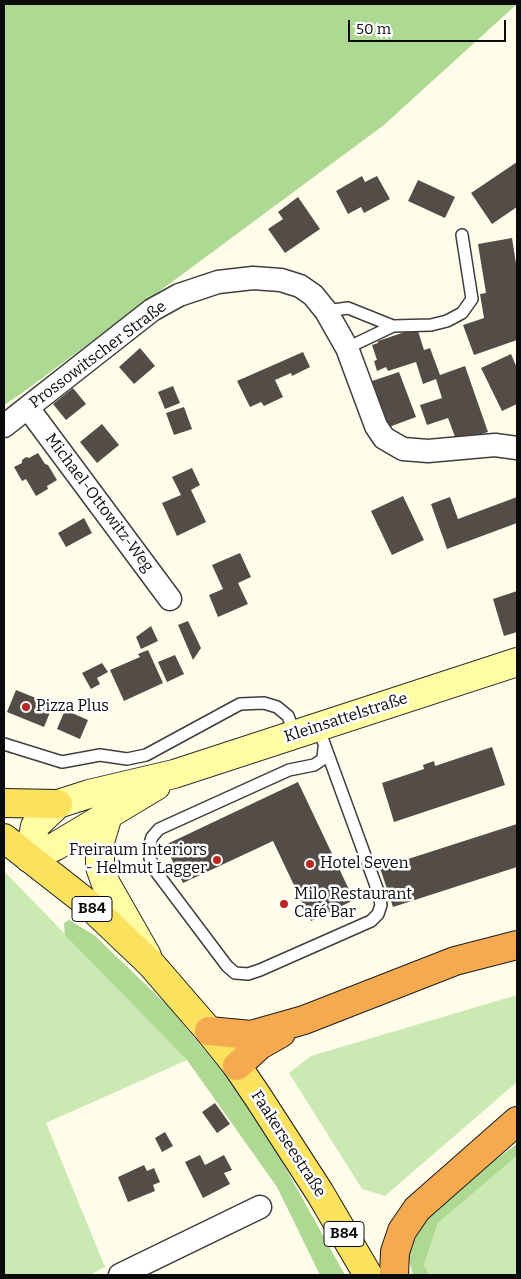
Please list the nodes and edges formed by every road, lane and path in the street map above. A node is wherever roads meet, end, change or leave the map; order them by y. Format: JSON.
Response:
{"nodes":[{"id":1,"x":462,"y":234,"type":"dead end"},
{"id":2,"x":326,"y":311,"type":"junction"},
{"id":3,"x":393,"y":326,"type":"junction"},
{"id":4,"x":347,"y":348,"type":"junction"},
{"id":5,"x":28,"y":408,"type":"junction"},
{"id":6,"x":4,"y":426,"type":"edge"},
{"id":7,"x":517,"y":448,"type":"edge"},
{"id":8,"x":170,"y":599,"type":"dead end"},
{"id":9,"x":517,"y":662,"type":"edge"},
{"id":10,"x":312,"y":737,"type":"junction"},
{"id":11,"x":4,"y":744,"type":"edge"},
{"id":12,"x":174,"y":774,"type":"junction"},
{"id":13,"x":4,"y":803,"type":"edge"},
{"id":14,"x":58,"y":804,"type":"junction"},
{"id":15,"x":108,"y":815,"type":"junction"},
{"id":16,"x":4,"y":838,"type":"edge"},
{"id":17,"x":29,"y":858,"type":"junction"},
{"id":18,"x":517,"y":945,"type":"edge"},
{"id":19,"x":152,"y":964,"type":"junction"},
{"id":20,"x":304,"y":1020,"type":"junction"},
{"id":21,"x":209,"y":1031,"type":"junction"},
{"id":22,"x":237,"y":1066,"type":"junction"},
{"id":23,"x":517,"y":1121,"type":"edge"},
{"id":24,"x":260,"y":1207,"type":"dead end"},
{"id":25,"x":120,"y":1275,"type":"edge"},
{"id":26,"x":368,"y":1275,"type":"edge"},
{"id":27,"x":394,"y":1275,"type":"edge"}],
"edges":[{"from":1,"to":3,"type":"lane"},
{"from":2,"to":3,"type":"lane"},
{"from":2,"to":4,"type":"street","name":"Prossowitscher Straße"},
{"from":2,"to":5,"type":"street","name":"Prossowitscher Straße"},
{"from":3,"to":4,"type":"lane"},
{"from":4,"to":7,"type":"street","name":"Prossowitscher Straße"},
{"from":5,"to":6,"type":"street","name":"Prossowitscher Straße"},
{"from":5,"to":8,"type":"street","name":"Michael-Ottowitz-Weg"},
{"from":9,"to":10,"type":"main road","name":"Kleinsattelstraße"},
{"from":10,"to":10,"type":"lane"},
{"from":10,"to":11,"type":"lane"},
{"from":10,"to":12,"type":"main road","name":"Kleinsattelstraße"},
{"from":12,"to":14,"type":"main road","name":"Kleinsattelstraße"},
{"from":12,"to":15,"type":"main road","name":"Kleinsattelstraße"},
{"from":13,"to":14,"type":"main road"},
{"from":14,"to":17,"type":"main road","name":"Kleinsattelstraße"},
{"from":15,"to":17,"type":"main road","name":"Kleinsattelstraße"},
{"from":15,"to":19,"type":"main road"},
{"from":16,"to":17,"type":"main road","number":"B84"},
{"from":17,"to":19,"type":"main road","number":"B84"},
{"from":18,"to":20,"type":"highway"},
{"from":19,"to":21,"type":"main road","number":"B84"},
{"from":20,"to":21,"type":"highway"},
{"from":20,"to":22,"type":"highway"},
{"from":21,"to":22,"type":"main road","number":"B84"},
{"from":22,"to":26,"type":"main road","name":"Faakerseestraße","number":"B84"},
{"from":23,"to":27,"type":"highway"},
{"from":24,"to":25,"type":"street"}]}
